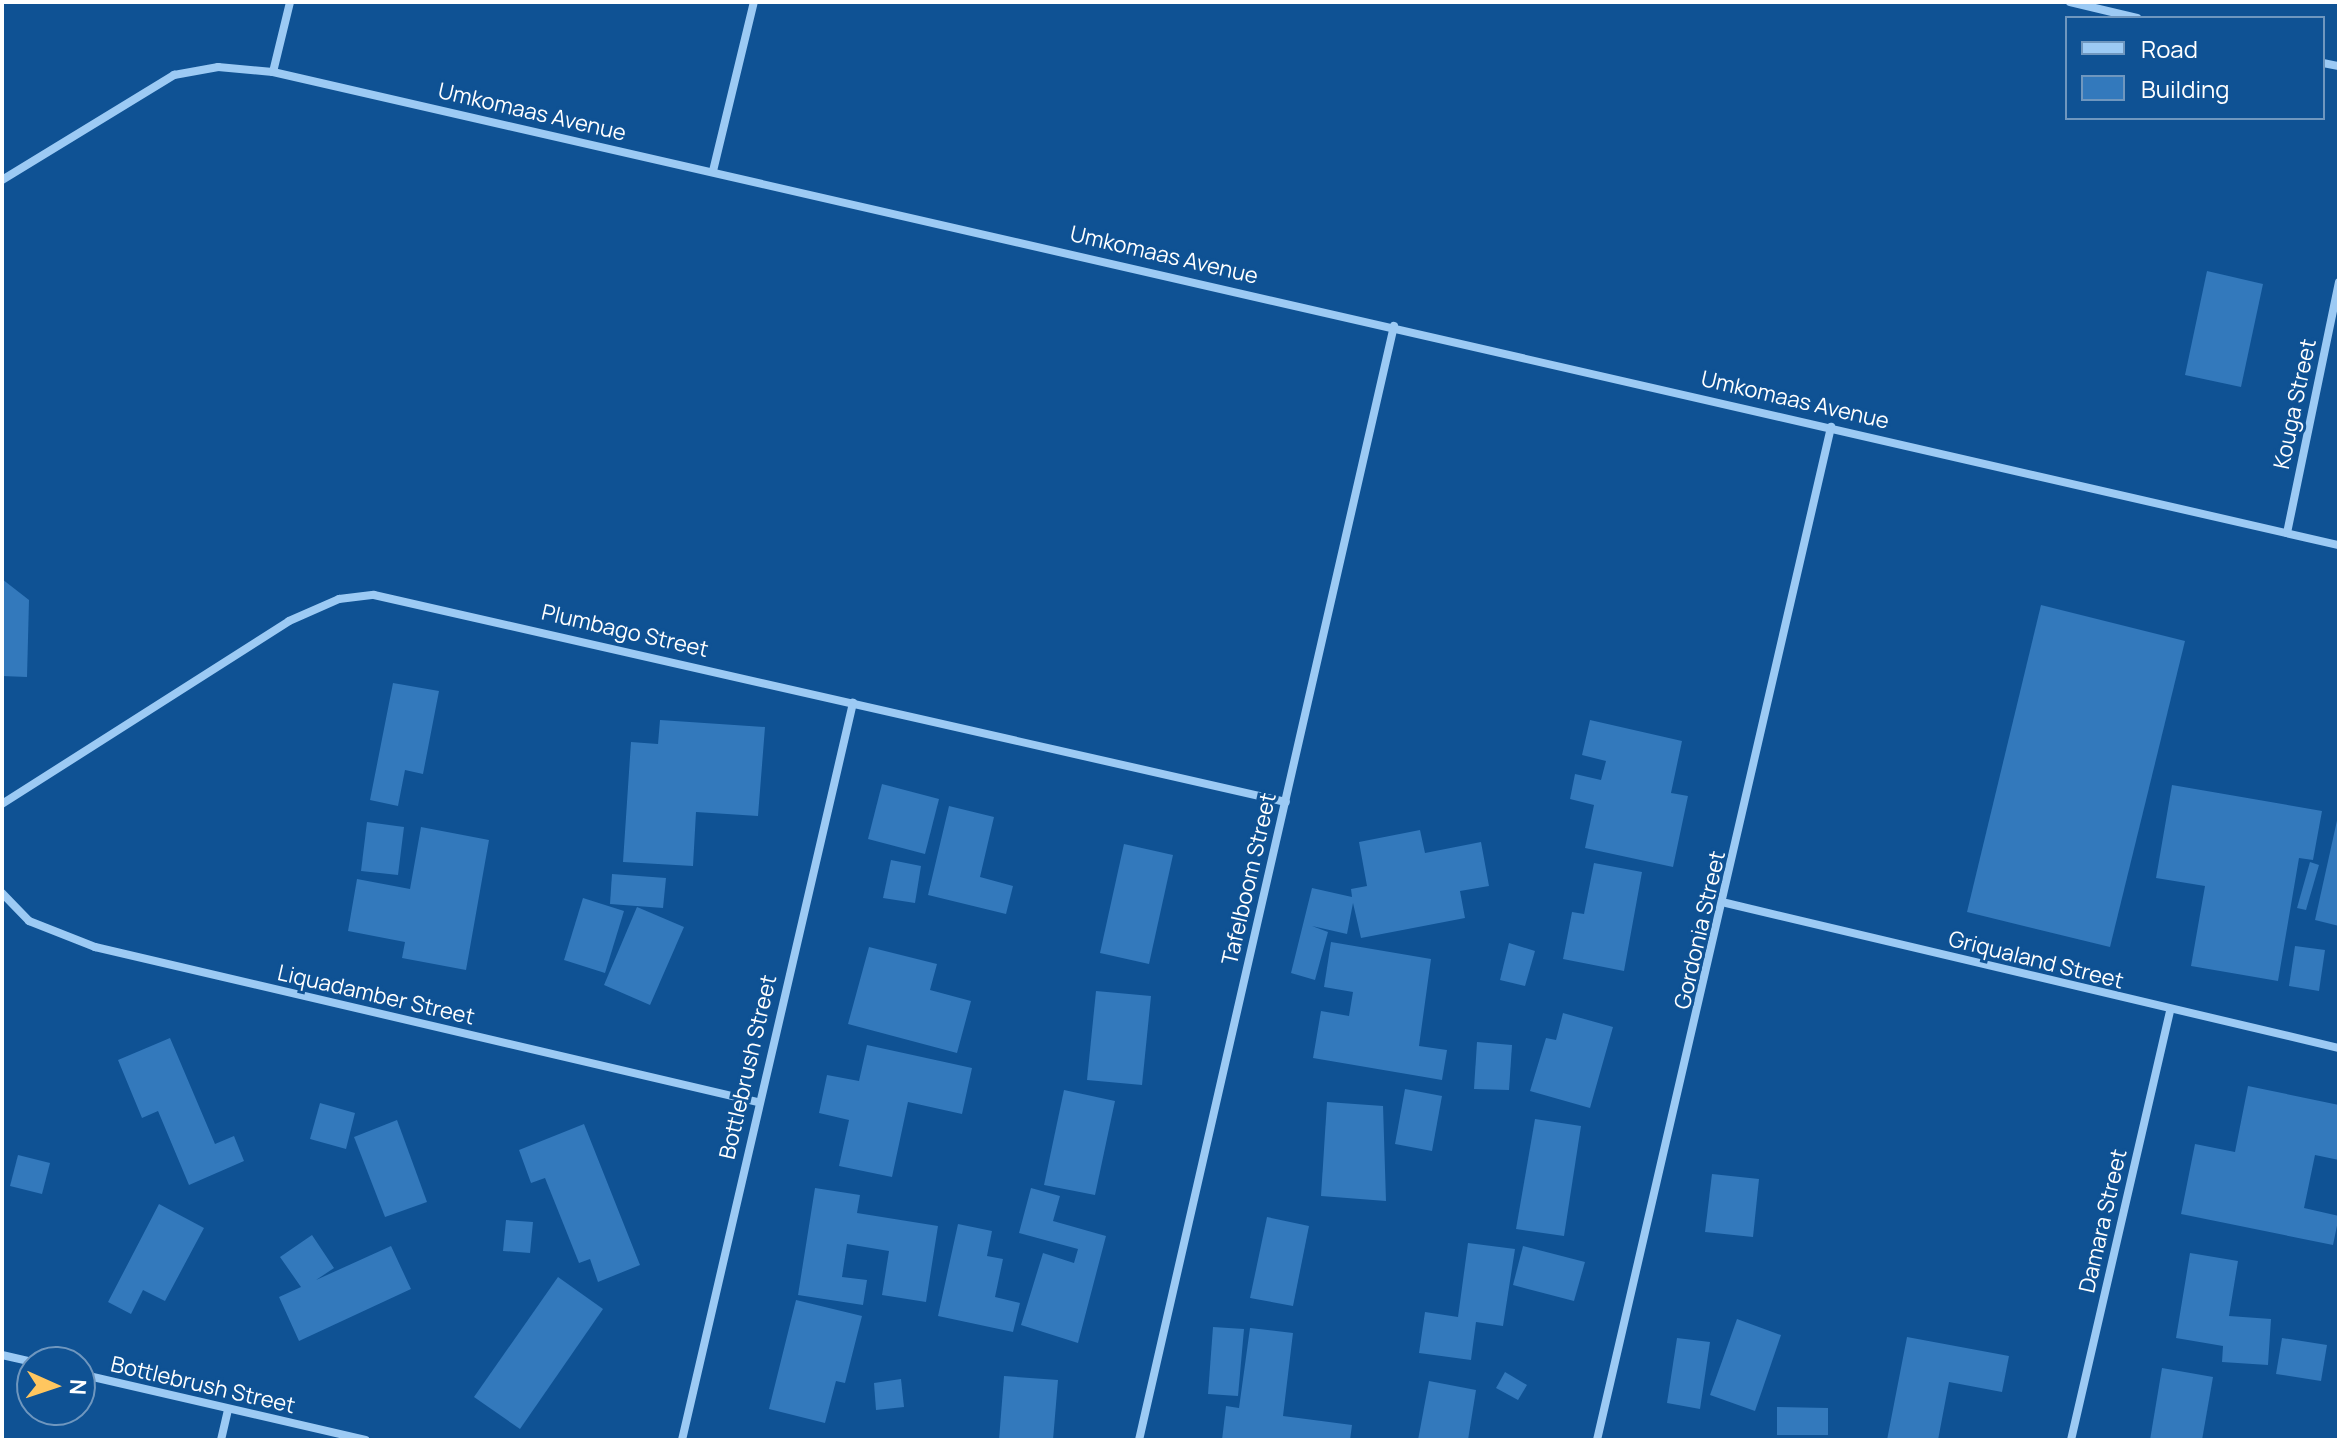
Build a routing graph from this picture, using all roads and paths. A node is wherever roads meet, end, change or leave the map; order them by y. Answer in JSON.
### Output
{"nodes":[{"id":1,"x":290,"y":2,"type":"edge"},
{"id":2,"x":754,"y":2,"type":"edge"},
{"id":3,"x":2070,"y":2,"type":"edge"},
{"id":4,"x":2129,"y":16,"type":"edge"},
{"id":5,"x":273,"y":72,"type":"junction"},
{"id":6,"x":713,"y":171,"type":"junction"},
{"id":7,"x":2,"y":180,"type":"edge"},
{"id":8,"x":2339,"y":282,"type":"edge"},
{"id":9,"x":1394,"y":326,"type":"junction"},
{"id":10,"x":1831,"y":427,"type":"junction"},
{"id":11,"x":2287,"y":533,"type":"junction"},
{"id":12,"x":2339,"y":545,"type":"edge"},
{"id":13,"x":853,"y":703,"type":"junction"},
{"id":14,"x":1286,"y":802,"type":"junction"},
{"id":15,"x":2,"y":804,"type":"edge"},
{"id":16,"x":2,"y":893,"type":"edge"},
{"id":17,"x":1726,"y":903,"type":"junction"},
{"id":18,"x":2170,"y":1011,"type":"junction"},
{"id":19,"x":2339,"y":1048,"type":"edge"},
{"id":20,"x":758,"y":1102,"type":"junction"},
{"id":21,"x":96,"y":1378,"type":"edge"},
{"id":22,"x":228,"y":1410,"type":"junction"},
{"id":23,"x":221,"y":1440,"type":"edge"},
{"id":24,"x":365,"y":1440,"type":"edge"},
{"id":25,"x":682,"y":1440,"type":"edge"},
{"id":26,"x":1139,"y":1440,"type":"edge"},
{"id":27,"x":1597,"y":1440,"type":"edge"},
{"id":28,"x":2071,"y":1440,"type":"edge"}],
"edges":[{"from":1,"to":5,"type":"street"},
{"from":2,"to":6,"type":"street"},
{"from":3,"to":4,"type":"street"},
{"from":5,"to":6,"type":"street","name":"Umkomaas Avenue"},
{"from":5,"to":7,"type":"street","name":"Umkomaas Avenue"},
{"from":6,"to":9,"type":"street","name":"Umkomaas Avenue"},
{"from":8,"to":11,"type":"street","name":"Kouga Street"},
{"from":9,"to":10,"type":"street","name":"Umkomaas Avenue"},
{"from":9,"to":14,"type":"street","name":"Tafelboom Street"},
{"from":10,"to":11,"type":"street","name":"Umkomaas Avenue"},
{"from":10,"to":17,"type":"street","name":"Gordonia Street"},
{"from":11,"to":12,"type":"street","name":"Umkomaas Avenue"},
{"from":13,"to":14,"type":"street","name":"Plumbago Street"},
{"from":13,"to":15,"type":"street","name":"Plumbago Street"},
{"from":13,"to":20,"type":"street","name":"Bottlebrush Street"},
{"from":14,"to":26,"type":"street","name":"Tafelboom Street"},
{"from":16,"to":20,"type":"street","name":"Liquadamber Street"},
{"from":17,"to":18,"type":"street","name":"Griqualand Street"},
{"from":17,"to":27,"type":"street","name":"Gordonia Street"},
{"from":18,"to":19,"type":"street","name":"Griqualand Street"},
{"from":18,"to":28,"type":"street","name":"Damara Street"},
{"from":20,"to":25,"type":"street","name":"Bottlebrush Street"},
{"from":21,"to":22,"type":"street","name":"Bottlebrush Street"},
{"from":22,"to":23,"type":"street"},
{"from":22,"to":24,"type":"street","name":"Bottlebrush Street"}]}
